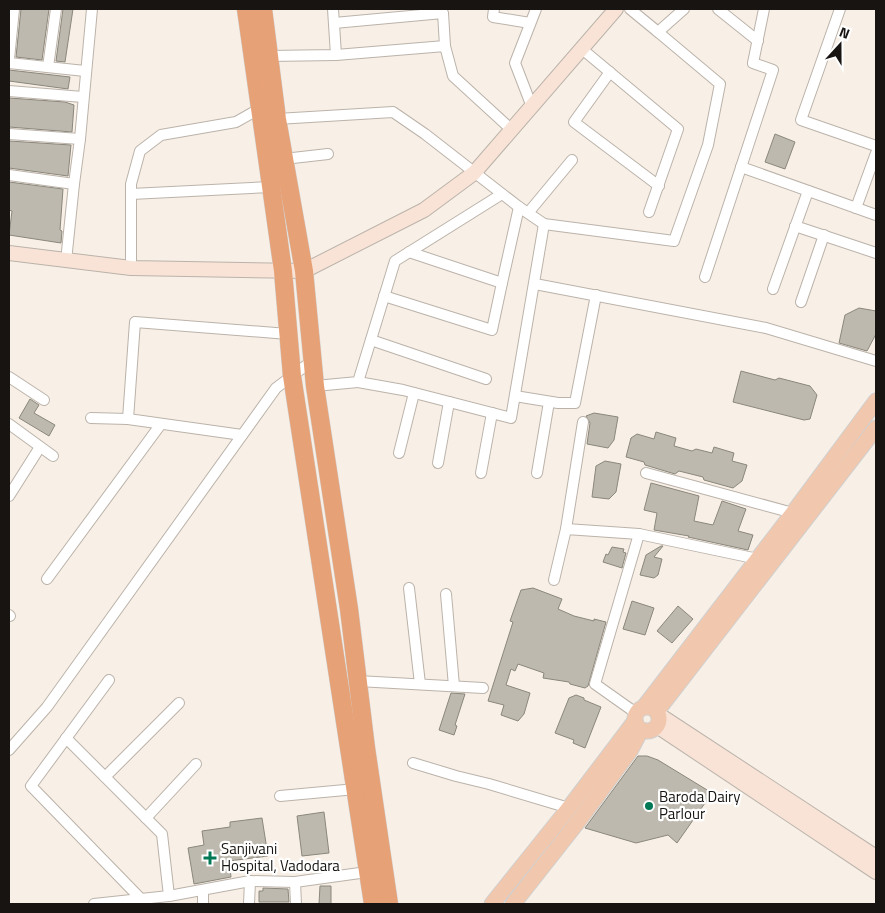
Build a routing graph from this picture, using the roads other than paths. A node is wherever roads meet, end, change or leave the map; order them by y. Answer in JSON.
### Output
{"nodes":[{"id":1,"x":14,"y":9,"type":"edge"},
{"id":2,"x":56,"y":9,"type":"edge"},
{"id":3,"x":92,"y":9,"type":"edge"},
{"id":4,"x":246,"y":9,"type":"edge"},
{"id":5,"x":263,"y":9,"type":"edge"},
{"id":6,"x":332,"y":9,"type":"edge"},
{"id":7,"x":494,"y":9,"type":"edge"},
{"id":8,"x":536,"y":9,"type":"edge"},
{"id":9,"x":616,"y":9,"type":"edge"},
{"id":10,"x":630,"y":9,"type":"edge"},
{"id":11,"x":684,"y":9,"type":"edge"},
{"id":12,"x":718,"y":9,"type":"edge"},
{"id":13,"x":764,"y":9,"type":"edge"},
{"id":14,"x":840,"y":9,"type":"edge"},
{"id":15,"x":334,"y":23,"type":"junction"},
{"id":16,"x":530,"y":23,"type":"junction"},
{"id":17,"x":658,"y":32,"type":"junction"},
{"id":18,"x":758,"y":41,"type":"junction"},
{"id":19,"x":445,"y":46,"type":"junction"},
{"id":20,"x":582,"y":49,"type":"junction"},
{"id":21,"x":268,"y":56,"type":"junction"},
{"id":22,"x":336,"y":56,"type":"junction"},
{"id":23,"x":9,"y":61,"type":"edge"},
{"id":24,"x":48,"y":67,"type":"junction"},
{"id":25,"x":86,"y":71,"type":"junction"},
{"id":26,"x":610,"y":72,"type":"junction"},
{"id":27,"x":9,"y":92,"type":"edge"},
{"id":28,"x":83,"y":98,"type":"junction"},
{"id":29,"x":532,"y":107,"type":"junction"},
{"id":30,"x":259,"y":109,"type":"junction"},
{"id":31,"x":277,"y":119,"type":"junction"},
{"id":32,"x":512,"y":130,"type":"junction"},
{"id":33,"x":9,"y":134,"type":"edge"},
{"id":34,"x":80,"y":139,"type":"junction"},
{"id":35,"x":876,"y":146,"type":"edge"},
{"id":36,"x":876,"y":153,"type":"edge"},
{"id":37,"x":328,"y":154,"type":"dead end"},
{"id":38,"x":284,"y":159,"type":"junction"},
{"id":39,"x":572,"y":160,"type":"dead end"},
{"id":40,"x":742,"y":167,"type":"junction"},
{"id":41,"x":474,"y":173,"type":"junction"},
{"id":42,"x":9,"y":175,"type":"edge"},
{"id":43,"x":74,"y":184,"type":"junction"},
{"id":44,"x":658,"y":186,"type":"junction"},
{"id":45,"x":272,"y":187,"type":"junction"},
{"id":46,"x":808,"y":191,"type":"junction"},
{"id":47,"x":131,"y":194,"type":"junction"},
{"id":48,"x":502,"y":194,"type":"junction"},
{"id":49,"x":856,"y":208,"type":"junction"},
{"id":50,"x":523,"y":210,"type":"junction"},
{"id":51,"x":649,"y":212,"type":"dead end"},
{"id":52,"x":876,"y":215,"type":"edge"},
{"id":53,"x":544,"y":224,"type":"junction"},
{"id":54,"x":795,"y":226,"type":"junction"},
{"id":55,"x":824,"y":235,"type":"junction"},
{"id":56,"x":409,"y":252,"type":"junction"},
{"id":57,"x":9,"y":253,"type":"edge"},
{"id":58,"x":876,"y":253,"type":"edge"},
{"id":59,"x":66,"y":261,"type":"junction"},
{"id":60,"x":131,"y":268,"type":"junction"},
{"id":61,"x":283,"y":271,"type":"junction"},
{"id":62,"x":304,"y":271,"type":"junction"},
{"id":63,"x":705,"y":277,"type":"dead end"},
{"id":64,"x":502,"y":283,"type":"junction"},
{"id":65,"x":535,"y":284,"type":"junction"},
{"id":66,"x":773,"y":289,"type":"dead end"},
{"id":67,"x":596,"y":295,"type":"junction"},
{"id":68,"x":384,"y":296,"type":"junction"},
{"id":69,"x":801,"y":302,"type":"dead end"},
{"id":70,"x":288,"y":334,"type":"junction"},
{"id":71,"x":371,"y":340,"type":"junction"},
{"id":72,"x":312,"y":361,"type":"junction"},
{"id":73,"x":876,"y":361,"type":"edge"},
{"id":74,"x":292,"y":376,"type":"junction"},
{"id":75,"x":9,"y":377,"type":"edge"},
{"id":76,"x":486,"y":379,"type":"dead end"},
{"id":77,"x":358,"y":382,"type":"junction"},
{"id":78,"x":316,"y":386,"type":"junction"},
{"id":79,"x":414,"y":393,"type":"junction"},
{"id":80,"x":515,"y":396,"type":"junction"},
{"id":81,"x":44,"y":400,"type":"dead end"},
{"id":82,"x":876,"y":401,"type":"edge"},
{"id":83,"x":449,"y":402,"type":"junction"},
{"id":84,"x":549,"y":402,"type":"junction"},
{"id":85,"x":492,"y":413,"type":"junction"},
{"id":86,"x":90,"y":418,"type":"dead end"},
{"id":87,"x":128,"y":419,"type":"junction"},
{"id":88,"x":582,"y":422,"type":"dead end"},
{"id":89,"x":161,"y":424,"type":"junction"},
{"id":90,"x":9,"y":425,"type":"edge"},
{"id":91,"x":876,"y":428,"type":"edge"},
{"id":92,"x":242,"y":435,"type":"junction"},
{"id":93,"x":40,"y":447,"type":"junction"},
{"id":94,"x":399,"y":453,"type":"dead end"},
{"id":95,"x":53,"y":456,"type":"dead end"},
{"id":96,"x":438,"y":463,"type":"dead end"},
{"id":97,"x":481,"y":473,"type":"dead end"},
{"id":98,"x":537,"y":473,"type":"dead end"},
{"id":99,"x":646,"y":473,"type":"dead end"},
{"id":100,"x":9,"y":496,"type":"edge"},
{"id":101,"x":793,"y":513,"type":"junction"},
{"id":102,"x":566,"y":530,"type":"junction"},
{"id":103,"x":639,"y":534,"type":"junction"},
{"id":104,"x":758,"y":559,"type":"junction"},
{"id":105,"x":47,"y":579,"type":"dead end"},
{"id":106,"x":554,"y":580,"type":"dead end"},
{"id":107,"x":409,"y":588,"type":"dead end"},
{"id":108,"x":446,"y":594,"type":"dead end"},
{"id":109,"x":109,"y":680,"type":"dead end"},
{"id":110,"x":358,"y":681,"type":"junction"},
{"id":111,"x":420,"y":684,"type":"junction"},
{"id":112,"x":454,"y":686,"type":"junction"},
{"id":113,"x":483,"y":688,"type":"dead end"},
{"id":114,"x":179,"y":703,"type":"dead end"},
{"id":115,"x":647,"y":717,"type":"junction"},
{"id":116,"x":66,"y":738,"type":"junction"},
{"id":117,"x":9,"y":750,"type":"edge"},
{"id":118,"x":413,"y":763,"type":"dead end"},
{"id":119,"x":196,"y":764,"type":"dead end"},
{"id":120,"x":104,"y":777,"type":"junction"},
{"id":121,"x":356,"y":789,"type":"junction"},
{"id":122,"x":280,"y":796,"type":"dead end"},
{"id":123,"x":569,"y":808,"type":"junction"},
{"id":124,"x":146,"y":818,"type":"junction"},
{"id":125,"x":876,"y":856,"type":"edge"},
{"id":126,"x":367,"y":872,"type":"junction"},
{"id":127,"x":876,"y":872,"type":"edge"},
{"id":128,"x":250,"y":881,"type":"junction"},
{"id":129,"x":295,"y":882,"type":"junction"},
{"id":130,"x":203,"y":890,"type":"junction"},
{"id":131,"x":169,"y":896,"type":"junction"},
{"id":132,"x":141,"y":899,"type":"junction"},
{"id":133,"x":121,"y":903,"type":"edge"},
{"id":134,"x":94,"y":904,"type":"edge"},
{"id":135,"x":203,"y":904,"type":"edge"},
{"id":136,"x":250,"y":904,"type":"edge"},
{"id":137,"x":296,"y":904,"type":"edge"},
{"id":138,"x":373,"y":904,"type":"edge"},
{"id":139,"x":389,"y":904,"type":"edge"},
{"id":140,"x":492,"y":904,"type":"edge"},
{"id":141,"x":512,"y":904,"type":"edge"}],
"edges":[{"from":1,"to":23,"type":"street"},
{"from":2,"to":24,"type":"street"},
{"from":3,"to":25,"type":"street"},
{"from":4,"to":30,"type":"highway"},
{"from":5,"to":21,"type":"highway"},
{"from":6,"to":15,"type":"street"},
{"from":7,"to":16,"type":"street"},
{"from":8,"to":16,"type":"street"},
{"from":9,"to":20,"type":"street"},
{"from":10,"to":17,"type":"street"},
{"from":11,"to":17,"type":"street"},
{"from":12,"to":18,"type":"street"},
{"from":13,"to":18,"type":"street"},
{"from":14,"to":35,"type":"street"},
{"from":15,"to":19,"type":"street"},
{"from":15,"to":22,"type":"street"},
{"from":16,"to":29,"type":"street"},
{"from":17,"to":53,"type":"street"},
{"from":18,"to":40,"type":"street"},
{"from":19,"to":22,"type":"street"},
{"from":19,"to":32,"type":"street"},
{"from":20,"to":26,"type":"street"},
{"from":20,"to":29,"type":"street"},
{"from":21,"to":22,"type":"street"},
{"from":21,"to":31,"type":"highway"},
{"from":23,"to":24,"type":"street"},
{"from":24,"to":25,"type":"street"},
{"from":25,"to":28,"type":"street"},
{"from":26,"to":44,"type":"street"},
{"from":26,"to":44,"type":"street"},
{"from":27,"to":28,"type":"street"},
{"from":28,"to":34,"type":"street"},
{"from":29,"to":32,"type":"street"},
{"from":30,"to":45,"type":"highway"},
{"from":30,"to":47,"type":"street"},
{"from":31,"to":38,"type":"highway"},
{"from":31,"to":41,"type":"street"},
{"from":32,"to":41,"type":"street"},
{"from":33,"to":34,"type":"street"},
{"from":34,"to":43,"type":"street"},
{"from":36,"to":49,"type":"street"},
{"from":37,"to":38,"type":"street"},
{"from":38,"to":62,"type":"highway"},
{"from":39,"to":50,"type":"street"},
{"from":40,"to":46,"type":"street"},
{"from":40,"to":63,"type":"street"},
{"from":41,"to":48,"type":"street"},
{"from":41,"to":62,"type":"street"},
{"from":42,"to":43,"type":"street"},
{"from":43,"to":59,"type":"street"},
{"from":44,"to":51,"type":"street"},
{"from":45,"to":47,"type":"street"},
{"from":45,"to":61,"type":"highway"},
{"from":46,"to":49,"type":"street"},
{"from":46,"to":54,"type":"street"},
{"from":47,"to":60,"type":"street"},
{"from":48,"to":50,"type":"street"},
{"from":48,"to":56,"type":"street"},
{"from":49,"to":52,"type":"street"},
{"from":50,"to":53,"type":"street"},
{"from":50,"to":64,"type":"street"},
{"from":53,"to":65,"type":"street"},
{"from":54,"to":55,"type":"street"},
{"from":54,"to":66,"type":"street"},
{"from":55,"to":58,"type":"street"},
{"from":55,"to":69,"type":"street"},
{"from":56,"to":64,"type":"street"},
{"from":56,"to":68,"type":"street"},
{"from":57,"to":59,"type":"street"},
{"from":59,"to":60,"type":"street"},
{"from":60,"to":61,"type":"street"},
{"from":61,"to":62,"type":"street"},
{"from":61,"to":70,"type":"highway"},
{"from":62,"to":72,"type":"highway"},
{"from":64,"to":68,"type":"street"},
{"from":65,"to":67,"type":"street"},
{"from":65,"to":80,"type":"street"},
{"from":67,"to":73,"type":"street"},
{"from":67,"to":84,"type":"street"},
{"from":68,"to":71,"type":"street"},
{"from":70,"to":74,"type":"highway"},
{"from":70,"to":87,"type":"street"},
{"from":71,"to":76,"type":"street"},
{"from":71,"to":77,"type":"street"},
{"from":72,"to":74,"type":"street"},
{"from":72,"to":78,"type":"highway"},
{"from":74,"to":92,"type":"street"},
{"from":74,"to":121,"type":"highway"},
{"from":75,"to":81,"type":"street"},
{"from":77,"to":78,"type":"street"},
{"from":77,"to":79,"type":"street"},
{"from":78,"to":110,"type":"highway"},
{"from":79,"to":83,"type":"street"},
{"from":79,"to":94,"type":"street"},
{"from":80,"to":84,"type":"street"},
{"from":80,"to":85,"type":"street"},
{"from":82,"to":101,"type":"main road"},
{"from":83,"to":85,"type":"street"},
{"from":83,"to":96,"type":"street"},
{"from":84,"to":98,"type":"street"},
{"from":85,"to":97,"type":"street"},
{"from":86,"to":87,"type":"street"},
{"from":87,"to":89,"type":"street"},
{"from":88,"to":102,"type":"street"},
{"from":89,"to":92,"type":"street"},
{"from":89,"to":105,"type":"street"},
{"from":90,"to":93,"type":"street"},
{"from":91,"to":115,"type":"main road"},
{"from":92,"to":117,"type":"street"},
{"from":93,"to":95,"type":"street"},
{"from":93,"to":100,"type":"street"},
{"from":99,"to":101,"type":"street"},
{"from":101,"to":104,"type":"main road"},
{"from":102,"to":103,"type":"street"},
{"from":102,"to":106,"type":"street"},
{"from":103,"to":104,"type":"street"},
{"from":103,"to":115,"type":"street"},
{"from":104,"to":115,"type":"main road"},
{"from":107,"to":111,"type":"street"},
{"from":108,"to":112,"type":"street"},
{"from":109,"to":116,"type":"street"},
{"from":110,"to":111,"type":"street"},
{"from":110,"to":139,"type":"highway"},
{"from":111,"to":112,"type":"street"},
{"from":112,"to":113,"type":"street"},
{"from":114,"to":120,"type":"street"},
{"from":115,"to":123,"type":"main road"},
{"from":115,"to":125,"type":"street"},
{"from":115,"to":127,"type":"street"},
{"from":115,"to":141,"type":"main road"},
{"from":116,"to":120,"type":"street"},
{"from":116,"to":132,"type":"street"},
{"from":118,"to":123,"type":"street"},
{"from":119,"to":124,"type":"street"},
{"from":120,"to":124,"type":"street"},
{"from":121,"to":122,"type":"street"},
{"from":121,"to":126,"type":"highway"},
{"from":123,"to":140,"type":"main road"},
{"from":124,"to":131,"type":"street"},
{"from":126,"to":129,"type":"street"},
{"from":126,"to":138,"type":"highway"},
{"from":128,"to":129,"type":"street"},
{"from":128,"to":130,"type":"street"},
{"from":128,"to":136,"type":"street"},
{"from":129,"to":137,"type":"street"},
{"from":130,"to":131,"type":"street"},
{"from":130,"to":135,"type":"street"},
{"from":131,"to":132,"type":"street"},
{"from":132,"to":133,"type":"street"},
{"from":133,"to":134,"type":"street"}]}
